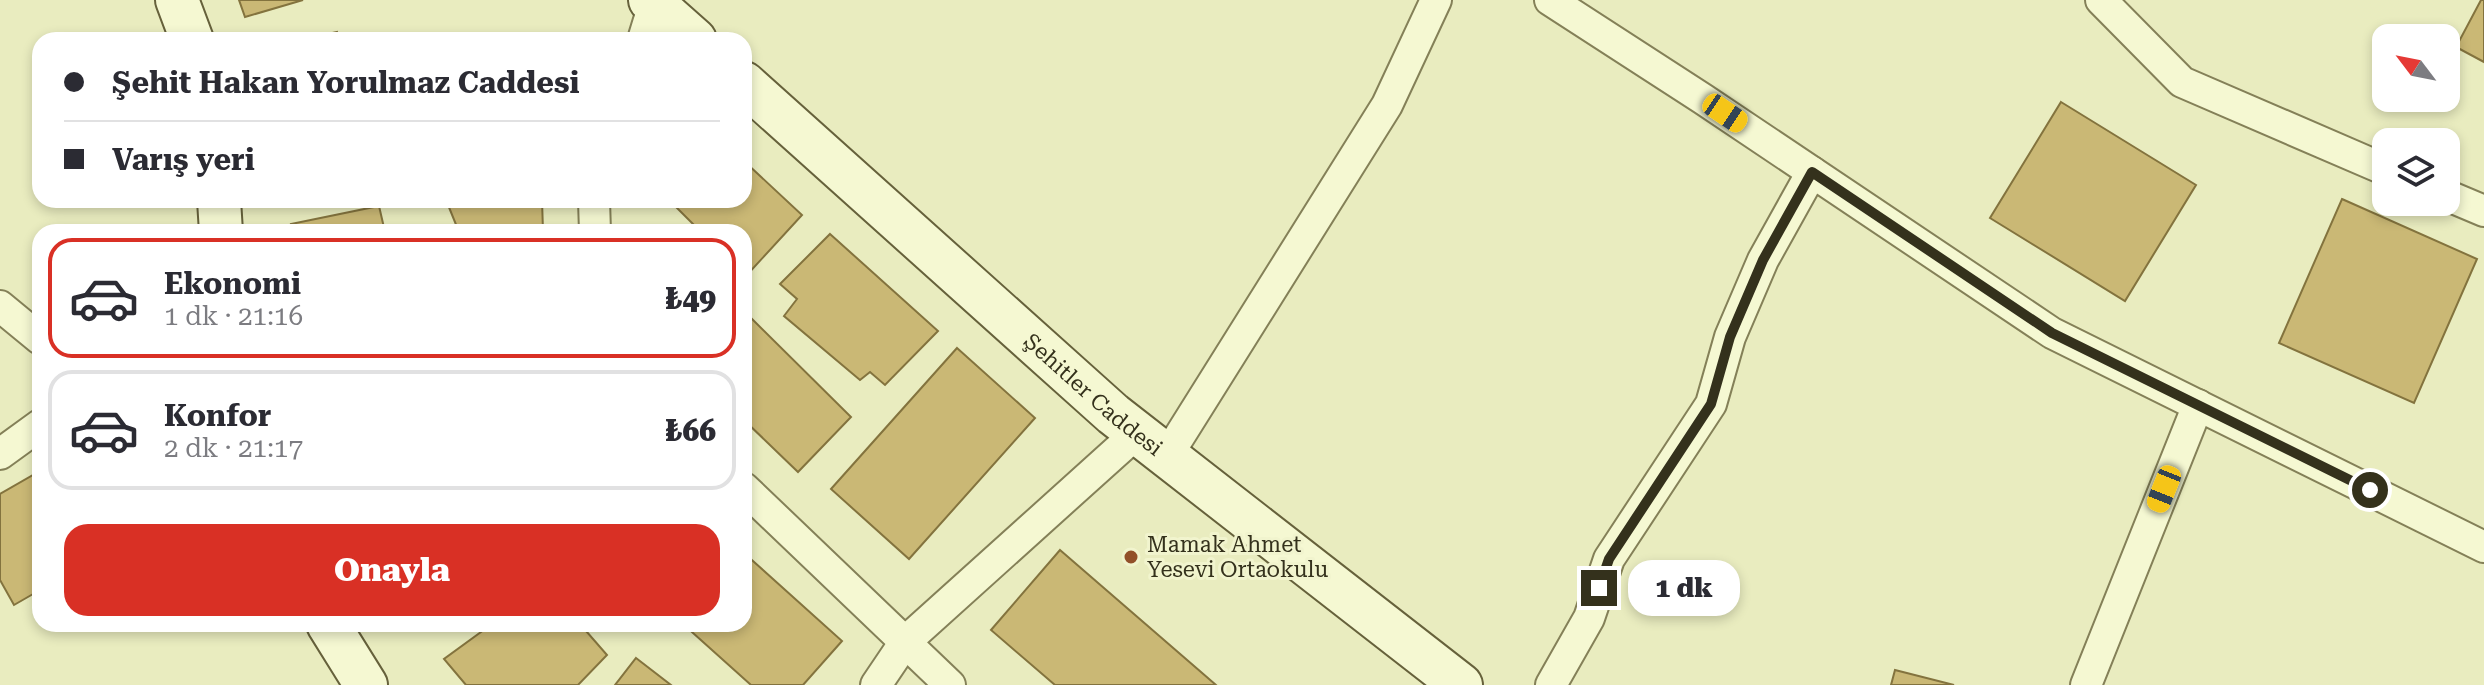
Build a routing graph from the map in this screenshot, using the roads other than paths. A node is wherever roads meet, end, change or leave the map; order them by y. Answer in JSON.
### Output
{"nodes":[{"id":1,"x":177,"y":0,"type":"edge"},
{"id":2,"x":1436,"y":0,"type":"edge"},
{"id":3,"x":1550,"y":0,"type":"edge"},
{"id":4,"x":2101,"y":0,"type":"edge"},
{"id":5,"x":649,"y":15,"type":"edge"},
{"id":6,"x":189,"y":32,"type":"edge"},
{"id":7,"x":680,"y":32,"type":"edge"},
{"id":8,"x":752,"y":90,"type":"edge"},
{"id":9,"x":2372,"y":164,"type":"edge"},
{"id":10,"x":1812,"y":172,"type":"junction"},
{"id":11,"x":2460,"y":201,"type":"edge"},
{"id":12,"x":2484,"y":211,"type":"edge"},
{"id":13,"x":0,"y":306,"type":"edge"},
{"id":14,"x":32,"y":332,"type":"edge"},
{"id":15,"x":2198,"y":405,"type":"junction"},
{"id":16,"x":32,"y":431,"type":"edge"},
{"id":17,"x":1152,"y":444,"type":"junction"},
{"id":18,"x":0,"y":454,"type":"edge"},
{"id":19,"x":752,"y":496,"type":"edge"},
{"id":20,"x":2484,"y":547,"type":"edge"},
{"id":21,"x":333,"y":632,"type":"edge"},
{"id":22,"x":905,"y":642,"type":"junction"},
{"id":23,"x":366,"y":685,"type":"edge"},
{"id":24,"x":876,"y":685,"type":"edge"},
{"id":25,"x":950,"y":685,"type":"edge"},
{"id":26,"x":1461,"y":685,"type":"edge"},
{"id":27,"x":1551,"y":685,"type":"edge"},
{"id":28,"x":2086,"y":685,"type":"edge"}],
"edges":[{"from":1,"to":6,"type":"street"},
{"from":2,"to":17,"type":"street"},
{"from":3,"to":10,"type":"street"},
{"from":4,"to":9,"type":"street"},
{"from":5,"to":7,"type":"street"},
{"from":8,"to":17,"type":"street","name":"Şehitler Caddesi"},
{"from":10,"to":15,"type":"street"},
{"from":10,"to":27,"type":"street"},
{"from":11,"to":12,"type":"street"},
{"from":13,"to":14,"type":"street"},
{"from":15,"to":20,"type":"street"},
{"from":15,"to":28,"type":"street"},
{"from":16,"to":18,"type":"street"},
{"from":17,"to":22,"type":"street"},
{"from":17,"to":26,"type":"street","name":"Şehitler Caddesi"},
{"from":19,"to":22,"type":"street"},
{"from":21,"to":23,"type":"street"},
{"from":22,"to":24,"type":"street"},
{"from":22,"to":25,"type":"street"}]}
